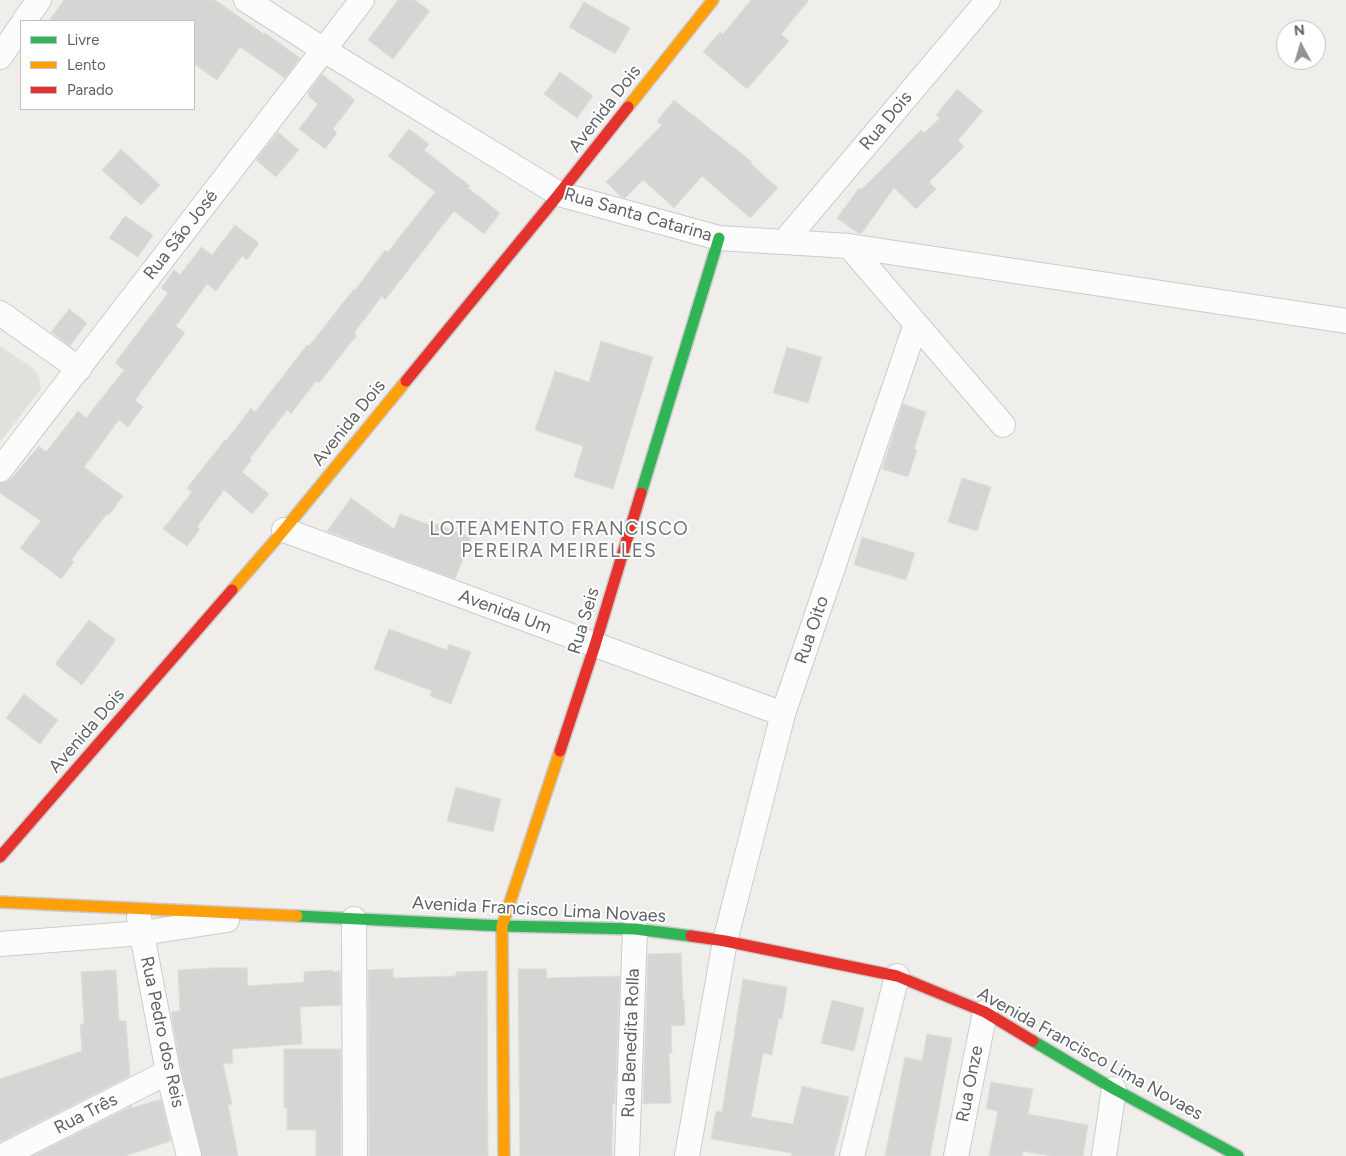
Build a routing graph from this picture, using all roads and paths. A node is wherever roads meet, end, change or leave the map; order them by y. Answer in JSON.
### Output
{"nodes":[{"id":1,"x":38,"y":0,"type":"edge"},
{"id":2,"x":246,"y":0,"type":"edge"},
{"id":3,"x":362,"y":0,"type":"edge"},
{"id":4,"x":713,"y":0,"type":"edge"},
{"id":5,"x":988,"y":0,"type":"edge"},
{"id":6,"x":25,"y":20,"type":"edge"},
{"id":7,"x":20,"y":27,"type":"edge"},
{"id":8,"x":324,"y":50,"type":"junction"},
{"id":9,"x":0,"y":57,"type":"edge"},
{"id":10,"x":559,"y":194,"type":"junction"},
{"id":11,"x":719,"y":238,"type":"junction"},
{"id":12,"x":784,"y":242,"type":"junction"},
{"id":13,"x":849,"y":246,"type":"junction"},
{"id":14,"x":0,"y":313,"type":"edge"},
{"id":15,"x":1346,"y":321,"type":"edge"},
{"id":16,"x":916,"y":324,"type":"junction"},
{"id":17,"x":79,"y":369,"type":"junction"},
{"id":18,"x":1003,"y":425,"type":"dead end"},
{"id":19,"x":0,"y":470,"type":"edge"},
{"id":20,"x":284,"y":530,"type":"junction"},
{"id":21,"x":595,"y":645,"type":"junction"},
{"id":22,"x":783,"y":714,"type":"junction"},
{"id":23,"x":0,"y":857,"type":"edge"},
{"id":24,"x":0,"y":902,"type":"edge"},
{"id":25,"x":137,"y":908,"type":"junction"},
{"id":26,"x":266,"y":914,"type":"junction"},
{"id":27,"x":354,"y":919,"type":"junction"},
{"id":28,"x":502,"y":926,"type":"junction"},
{"id":29,"x":634,"y":929,"type":"junction"},
{"id":30,"x":142,"y":933,"type":"junction"},
{"id":31,"x":725,"y":941,"type":"junction"},
{"id":32,"x":0,"y":944,"type":"edge"},
{"id":33,"x":897,"y":976,"type":"junction"},
{"id":34,"x":984,"y":1012,"type":"junction"},
{"id":35,"x":168,"y":1072,"type":"junction"},
{"id":36,"x":1114,"y":1089,"type":"junction"},
{"id":37,"x":3,"y":1156,"type":"edge"},
{"id":38,"x":190,"y":1156,"type":"edge"},
{"id":39,"x":355,"y":1156,"type":"edge"},
{"id":40,"x":504,"y":1156,"type":"edge"},
{"id":41,"x":627,"y":1156,"type":"edge"},
{"id":42,"x":687,"y":1156,"type":"edge"},
{"id":43,"x":852,"y":1156,"type":"edge"},
{"id":44,"x":956,"y":1156,"type":"edge"},
{"id":45,"x":1104,"y":1156,"type":"edge"},
{"id":46,"x":1238,"y":1156,"type":"edge"}],
"edges":[{"from":1,"to":6,"type":"street"},
{"from":2,"to":8,"type":"street","name":"Rua Santa Catarina"},
{"from":3,"to":8,"type":"street","name":"Rua São José"},
{"from":4,"to":10,"type":"street","name":"Avenida Dois"},
{"from":5,"to":12,"type":"street","name":"Rua Dois"},
{"from":7,"to":9,"type":"street"},
{"from":8,"to":10,"type":"street","name":"Rua Santa Catarina"},
{"from":8,"to":17,"type":"street","name":"Rua São José"},
{"from":10,"to":11,"type":"street","name":"Rua Santa Catarina"},
{"from":10,"to":20,"type":"street","name":"Avenida Dois"},
{"from":11,"to":12,"type":"street","name":"Rua Santa Catarina"},
{"from":11,"to":21,"type":"street","name":"Rua Seis"},
{"from":12,"to":13,"type":"street","name":"Rua Santa Catarina"},
{"from":13,"to":15,"type":"street","name":"Rua Santa Catarina"},
{"from":13,"to":16,"type":"street"},
{"from":14,"to":17,"type":"street"},
{"from":16,"to":18,"type":"street"},
{"from":16,"to":22,"type":"street","name":"Rua Oito"},
{"from":17,"to":19,"type":"street","name":"Rua São José"},
{"from":20,"to":21,"type":"street","name":"Avenida Um"},
{"from":20,"to":23,"type":"street","name":"Avenida Dois"},
{"from":21,"to":22,"type":"street","name":"Avenida Um"},
{"from":21,"to":28,"type":"street","name":"Rua Seis"},
{"from":22,"to":31,"type":"street","name":"Rua Oito"},
{"from":24,"to":25,"type":"street","name":"Avenida Francisco Lima Novaes"},
{"from":25,"to":26,"type":"street","name":"Avenida Francisco Lima Novaes"},
{"from":25,"to":30,"type":"street","name":"Rua Pedro dos Reis"},
{"from":26,"to":27,"type":"street","name":"Avenida Francisco Lima Novaes"},
{"from":26,"to":30,"type":"street"},
{"from":27,"to":28,"type":"street","name":"Avenida Francisco Lima Novaes"},
{"from":27,"to":39,"type":"street"},
{"from":28,"to":29,"type":"street","name":"Avenida Francisco Lima Novaes"},
{"from":28,"to":40,"type":"street","name":"Rua Seis"},
{"from":29,"to":31,"type":"street","name":"Avenida Francisco Lima Novaes"},
{"from":29,"to":41,"type":"street","name":"Rua Benedita Rolla"},
{"from":30,"to":32,"type":"street"},
{"from":30,"to":35,"type":"street","name":"Rua Pedro dos Reis"},
{"from":31,"to":33,"type":"street","name":"Avenida Francisco Lima Novaes"},
{"from":31,"to":42,"type":"street","name":"Rua Oito"},
{"from":33,"to":34,"type":"street","name":"Avenida Francisco Lima Novaes"},
{"from":33,"to":43,"type":"street"},
{"from":34,"to":36,"type":"street","name":"Avenida Francisco Lima Novaes"},
{"from":34,"to":44,"type":"street","name":"Rua Onze"},
{"from":35,"to":37,"type":"street","name":"Rua Três"},
{"from":35,"to":38,"type":"street","name":"Rua Pedro dos Reis"},
{"from":36,"to":45,"type":"street"},
{"from":36,"to":46,"type":"street","name":"Avenida Francisco Lima Novaes"}]}
